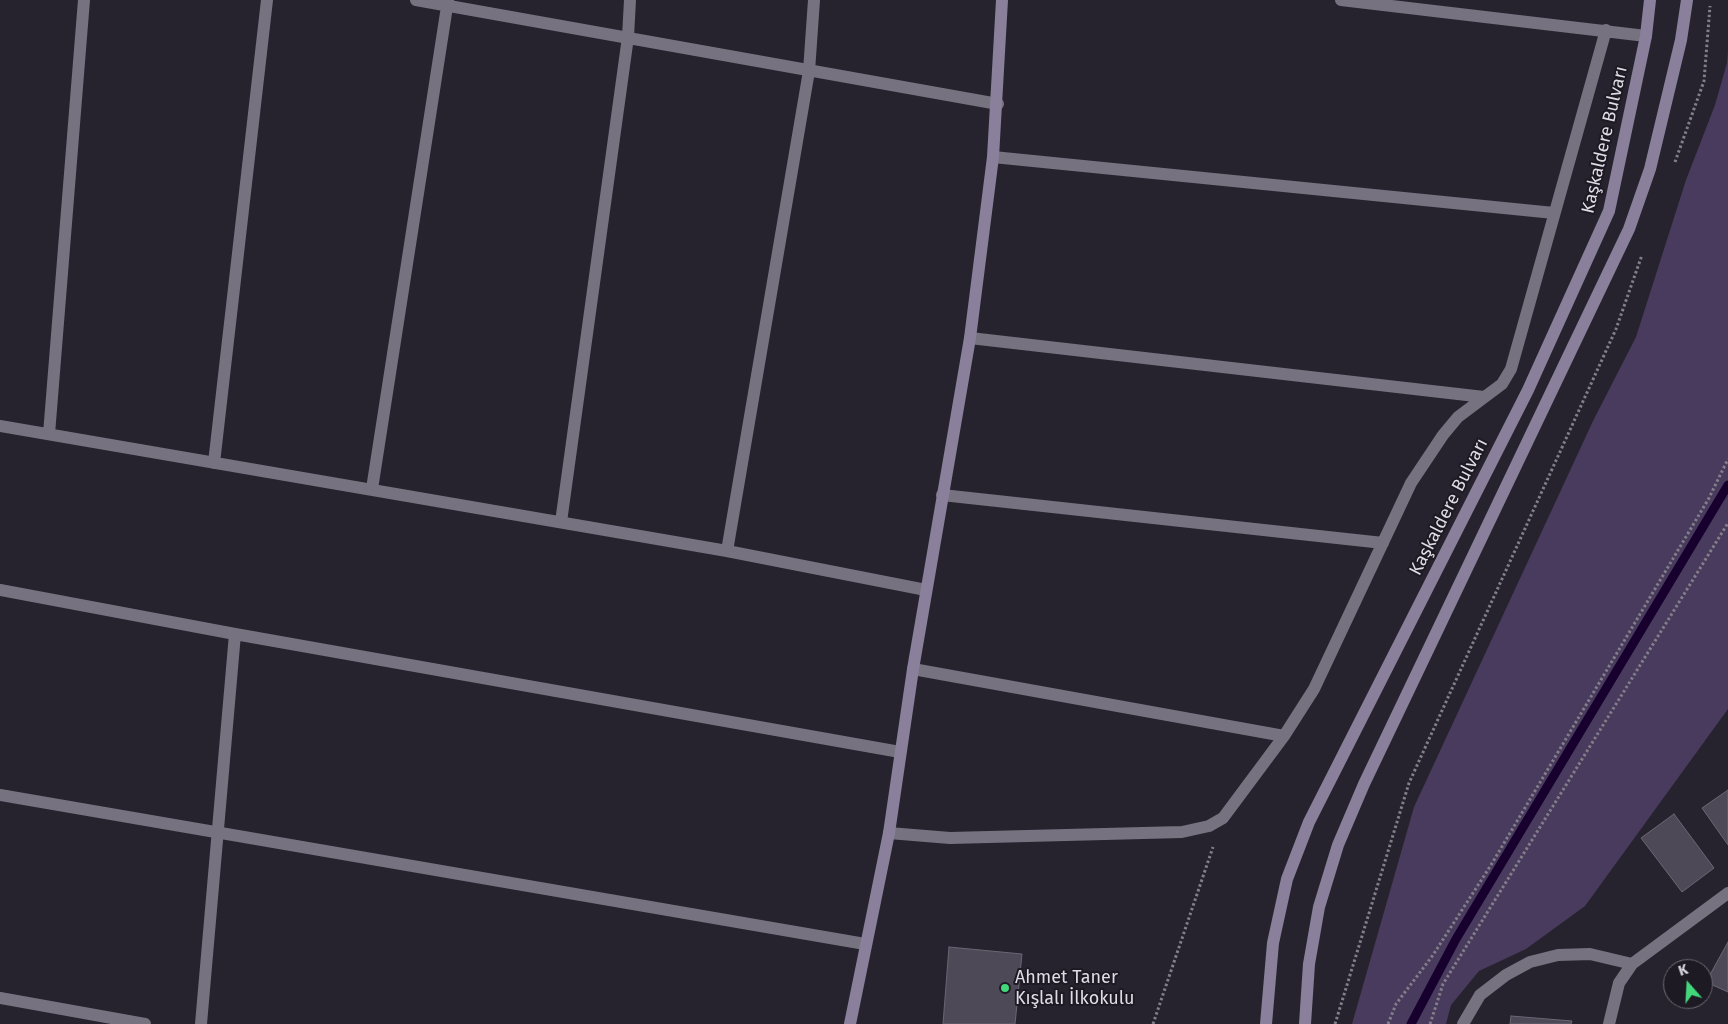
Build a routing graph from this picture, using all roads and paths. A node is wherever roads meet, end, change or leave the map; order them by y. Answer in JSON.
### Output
{"nodes":[{"id":1,"x":84,"y":0,"type":"edge"},
{"id":2,"x":267,"y":0,"type":"edge"},
{"id":3,"x":416,"y":0,"type":"edge"},
{"id":4,"x":630,"y":0,"type":"edge"},
{"id":5,"x":814,"y":0,"type":"edge"},
{"id":6,"x":1002,"y":0,"type":"edge"},
{"id":7,"x":1341,"y":0,"type":"edge"},
{"id":8,"x":1650,"y":0,"type":"edge"},
{"id":9,"x":1687,"y":0,"type":"edge"},
{"id":10,"x":1710,"y":0,"type":"edge"},
{"id":11,"x":448,"y":4,"type":"edge"},
{"id":12,"x":1606,"y":30,"type":"junction"},
{"id":13,"x":1646,"y":36,"type":"junction"},
{"id":14,"x":628,"y":37,"type":"junction"},
{"id":15,"x":809,"y":71,"type":"junction"},
{"id":16,"x":998,"y":104,"type":"junction"},
{"id":17,"x":993,"y":157,"type":"junction"},
{"id":18,"x":1675,"y":164,"type":"dead end"},
{"id":19,"x":1554,"y":213,"type":"junction"},
{"id":20,"x":1645,"y":246,"type":"dead end"},
{"id":21,"x":970,"y":338,"type":"junction"},
{"id":22,"x":1484,"y":396,"type":"junction"},
{"id":23,"x":0,"y":426,"type":"edge"},
{"id":24,"x":49,"y":434,"type":"junction"},
{"id":25,"x":1728,"y":459,"type":"edge"},
{"id":26,"x":214,"y":463,"type":"junction"},
{"id":27,"x":372,"y":489,"type":"junction"},
{"id":28,"x":942,"y":495,"type":"junction"},
{"id":29,"x":561,"y":522,"type":"junction"},
{"id":30,"x":1728,"y":524,"type":"edge"},
{"id":31,"x":1383,"y":543,"type":"junction"},
{"id":32,"x":727,"y":551,"type":"junction"},
{"id":33,"x":0,"y":590,"type":"edge"},
{"id":34,"x":926,"y":590,"type":"junction"},
{"id":35,"x":235,"y":634,"type":"junction"},
{"id":36,"x":913,"y":669,"type":"junction"},
{"id":37,"x":1284,"y":736,"type":"junction"},
{"id":38,"x":900,"y":752,"type":"junction"},
{"id":39,"x":0,"y":795,"type":"edge"},
{"id":40,"x":1223,"y":818,"type":"junction"},
{"id":41,"x":218,"y":833,"type":"junction"},
{"id":42,"x":889,"y":833,"type":"junction"},
{"id":43,"x":1728,"y":893,"type":"edge"},
{"id":44,"x":865,"y":944,"type":"junction"},
{"id":45,"x":1632,"y":964,"type":"junction"},
{"id":46,"x":0,"y":998,"type":"edge"},
{"id":47,"x":145,"y":1024,"type":"edge"},
{"id":48,"x":201,"y":1024,"type":"edge"},
{"id":49,"x":850,"y":1024,"type":"edge"},
{"id":50,"x":1153,"y":1024,"type":"edge"},
{"id":51,"x":1266,"y":1024,"type":"edge"},
{"id":52,"x":1305,"y":1024,"type":"edge"},
{"id":53,"x":1335,"y":1024,"type":"edge"},
{"id":54,"x":1388,"y":1024,"type":"edge"},
{"id":55,"x":1430,"y":1024,"type":"edge"},
{"id":56,"x":1463,"y":1024,"type":"edge"},
{"id":57,"x":1608,"y":1024,"type":"edge"}],
"edges":[{"from":1,"to":24,"type":"street"},
{"from":2,"to":26,"type":"street"},
{"from":3,"to":11,"type":"street"},
{"from":4,"to":14,"type":"street"},
{"from":5,"to":15,"type":"street"},
{"from":6,"to":16,"type":"main road"},
{"from":7,"to":12,"type":"street"},
{"from":8,"to":13,"type":"main road","name":"Kaşkaldere Bulvarı"},
{"from":9,"to":52,"type":"main road"},
{"from":10,"to":18,"type":"path"},
{"from":11,"to":14,"type":"street"},
{"from":11,"to":27,"type":"street"},
{"from":12,"to":13,"type":"street"},
{"from":12,"to":19,"type":"street"},
{"from":13,"to":51,"type":"main road","name":"Kaşkaldere Bulvarı"},
{"from":14,"to":15,"type":"street"},
{"from":14,"to":29,"type":"street"},
{"from":15,"to":16,"type":"street"},
{"from":15,"to":32,"type":"street"},
{"from":16,"to":17,"type":"main road"},
{"from":17,"to":19,"type":"street"},
{"from":17,"to":21,"type":"main road"},
{"from":19,"to":22,"type":"street"},
{"from":20,"to":53,"type":"path"},
{"from":21,"to":22,"type":"street"},
{"from":21,"to":28,"type":"main road"},
{"from":22,"to":31,"type":"street"},
{"from":23,"to":24,"type":"street"},
{"from":24,"to":26,"type":"street"},
{"from":25,"to":54,"type":"path"},
{"from":26,"to":27,"type":"street"},
{"from":27,"to":29,"type":"street"},
{"from":28,"to":31,"type":"street"},
{"from":28,"to":34,"type":"main road"},
{"from":29,"to":32,"type":"street"},
{"from":30,"to":55,"type":"path"},
{"from":31,"to":37,"type":"street"},
{"from":32,"to":34,"type":"street"},
{"from":33,"to":35,"type":"street"},
{"from":34,"to":36,"type":"main road"},
{"from":35,"to":38,"type":"street"},
{"from":35,"to":41,"type":"street"},
{"from":36,"to":37,"type":"street"},
{"from":36,"to":38,"type":"main road"},
{"from":37,"to":40,"type":"street"},
{"from":38,"to":42,"type":"main road"},
{"from":39,"to":41,"type":"street"},
{"from":40,"to":42,"type":"street"},
{"from":40,"to":50,"type":"path"},
{"from":41,"to":44,"type":"street"},
{"from":41,"to":48,"type":"street"},
{"from":42,"to":44,"type":"main road"},
{"from":43,"to":45,"type":"street"},
{"from":44,"to":49,"type":"main road"},
{"from":45,"to":56,"type":"street"},
{"from":45,"to":57,"type":"street"},
{"from":46,"to":47,"type":"street"}]}
